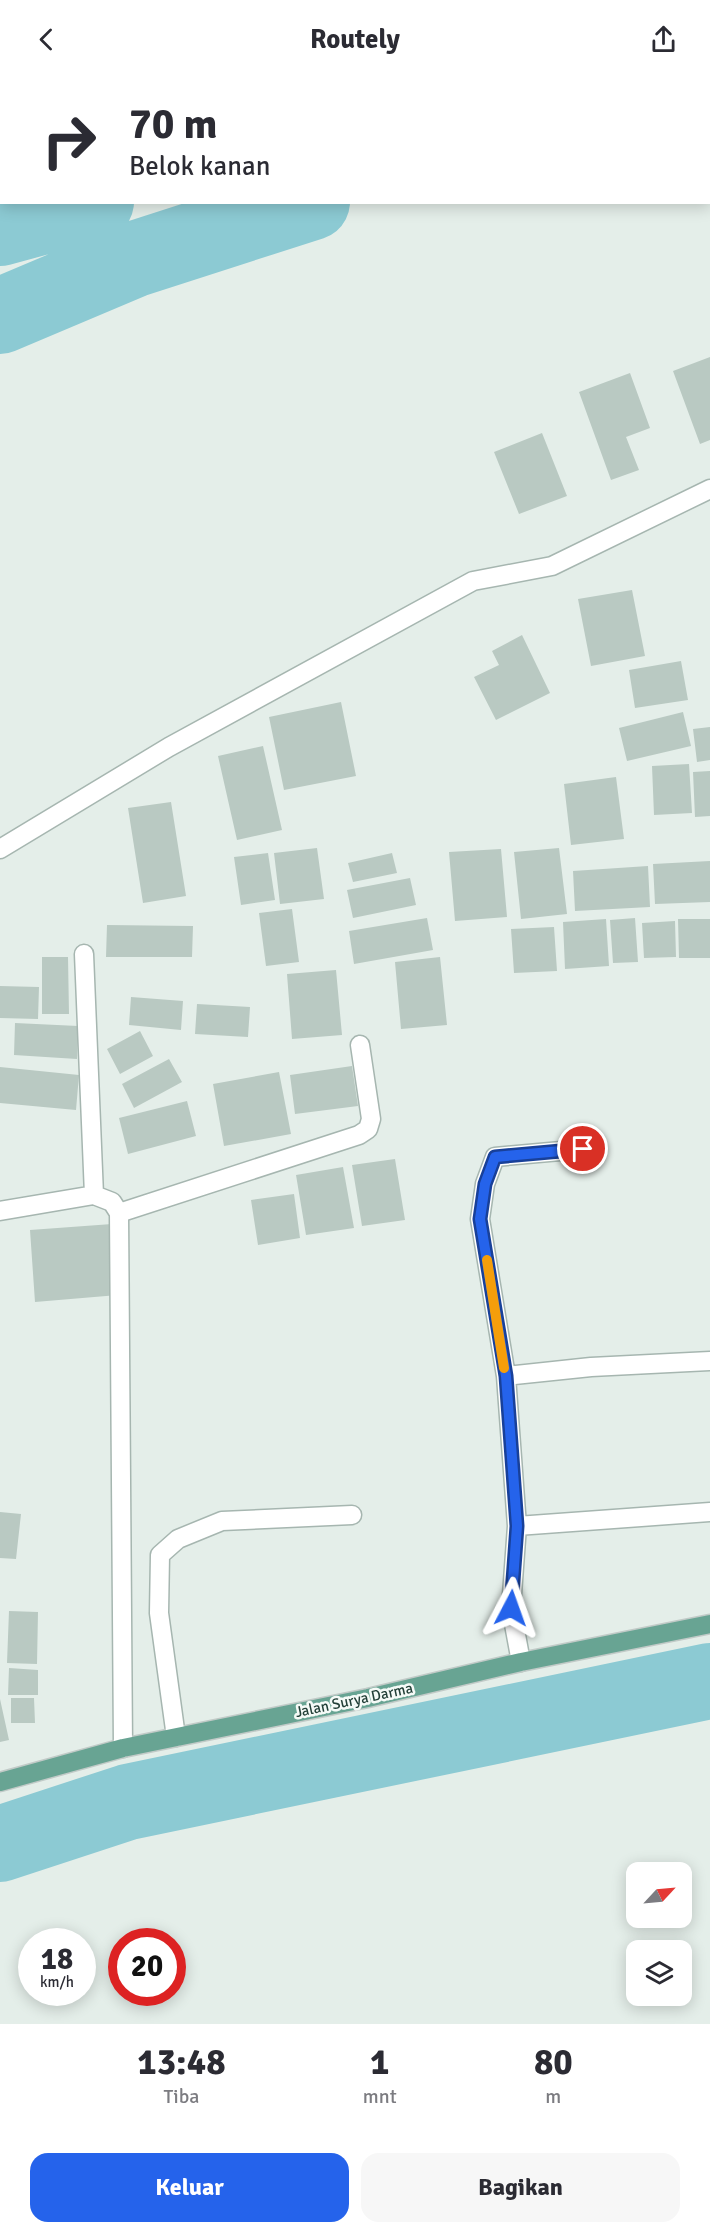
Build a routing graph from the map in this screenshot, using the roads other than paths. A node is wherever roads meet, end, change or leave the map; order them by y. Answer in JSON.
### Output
{"nodes":[{"id":1,"x":710,"y":489,"type":"edge"},
{"id":2,"x":0,"y":849,"type":"edge"},
{"id":3,"x":84,"y":954,"type":"dead end"},
{"id":4,"x":360,"y":1045,"type":"dead end"},
{"id":5,"x":583,"y":1149,"type":"dead end"},
{"id":6,"x":94,"y":1195,"type":"junction"},
{"id":7,"x":0,"y":1211,"type":"edge"},
{"id":8,"x":119,"y":1213,"type":"junction"},
{"id":9,"x":710,"y":1362,"type":"edge"},
{"id":10,"x":506,"y":1376,"type":"junction"},
{"id":11,"x":710,"y":1512,"type":"edge"},
{"id":12,"x":352,"y":1515,"type":"dead end"},
{"id":13,"x":517,"y":1526,"type":"junction"},
{"id":14,"x":710,"y":1624,"type":"edge"},
{"id":15,"x":521,"y":1662,"type":"junction"},
{"id":16,"x":176,"y":1737,"type":"junction"},
{"id":17,"x":123,"y":1748,"type":"junction"},
{"id":18,"x":0,"y":1782,"type":"edge"}],
"edges":[{"from":1,"to":2,"type":"street"},
{"from":3,"to":6,"type":"street"},
{"from":4,"to":8,"type":"street"},
{"from":5,"to":10,"type":"street"},
{"from":6,"to":7,"type":"street"},
{"from":6,"to":8,"type":"street"},
{"from":8,"to":17,"type":"street"},
{"from":9,"to":10,"type":"street"},
{"from":10,"to":13,"type":"street"},
{"from":11,"to":13,"type":"street"},
{"from":12,"to":16,"type":"street"},
{"from":13,"to":15,"type":"street"},
{"from":14,"to":15,"type":"main road","name":"Jalan Surya Darma"},
{"from":15,"to":16,"type":"main road","name":"Jalan Surya Darma"},
{"from":16,"to":17,"type":"main road","name":"Jalan Surya Darma"},
{"from":17,"to":18,"type":"main road","name":"Jalan Surya Darma"}]}
